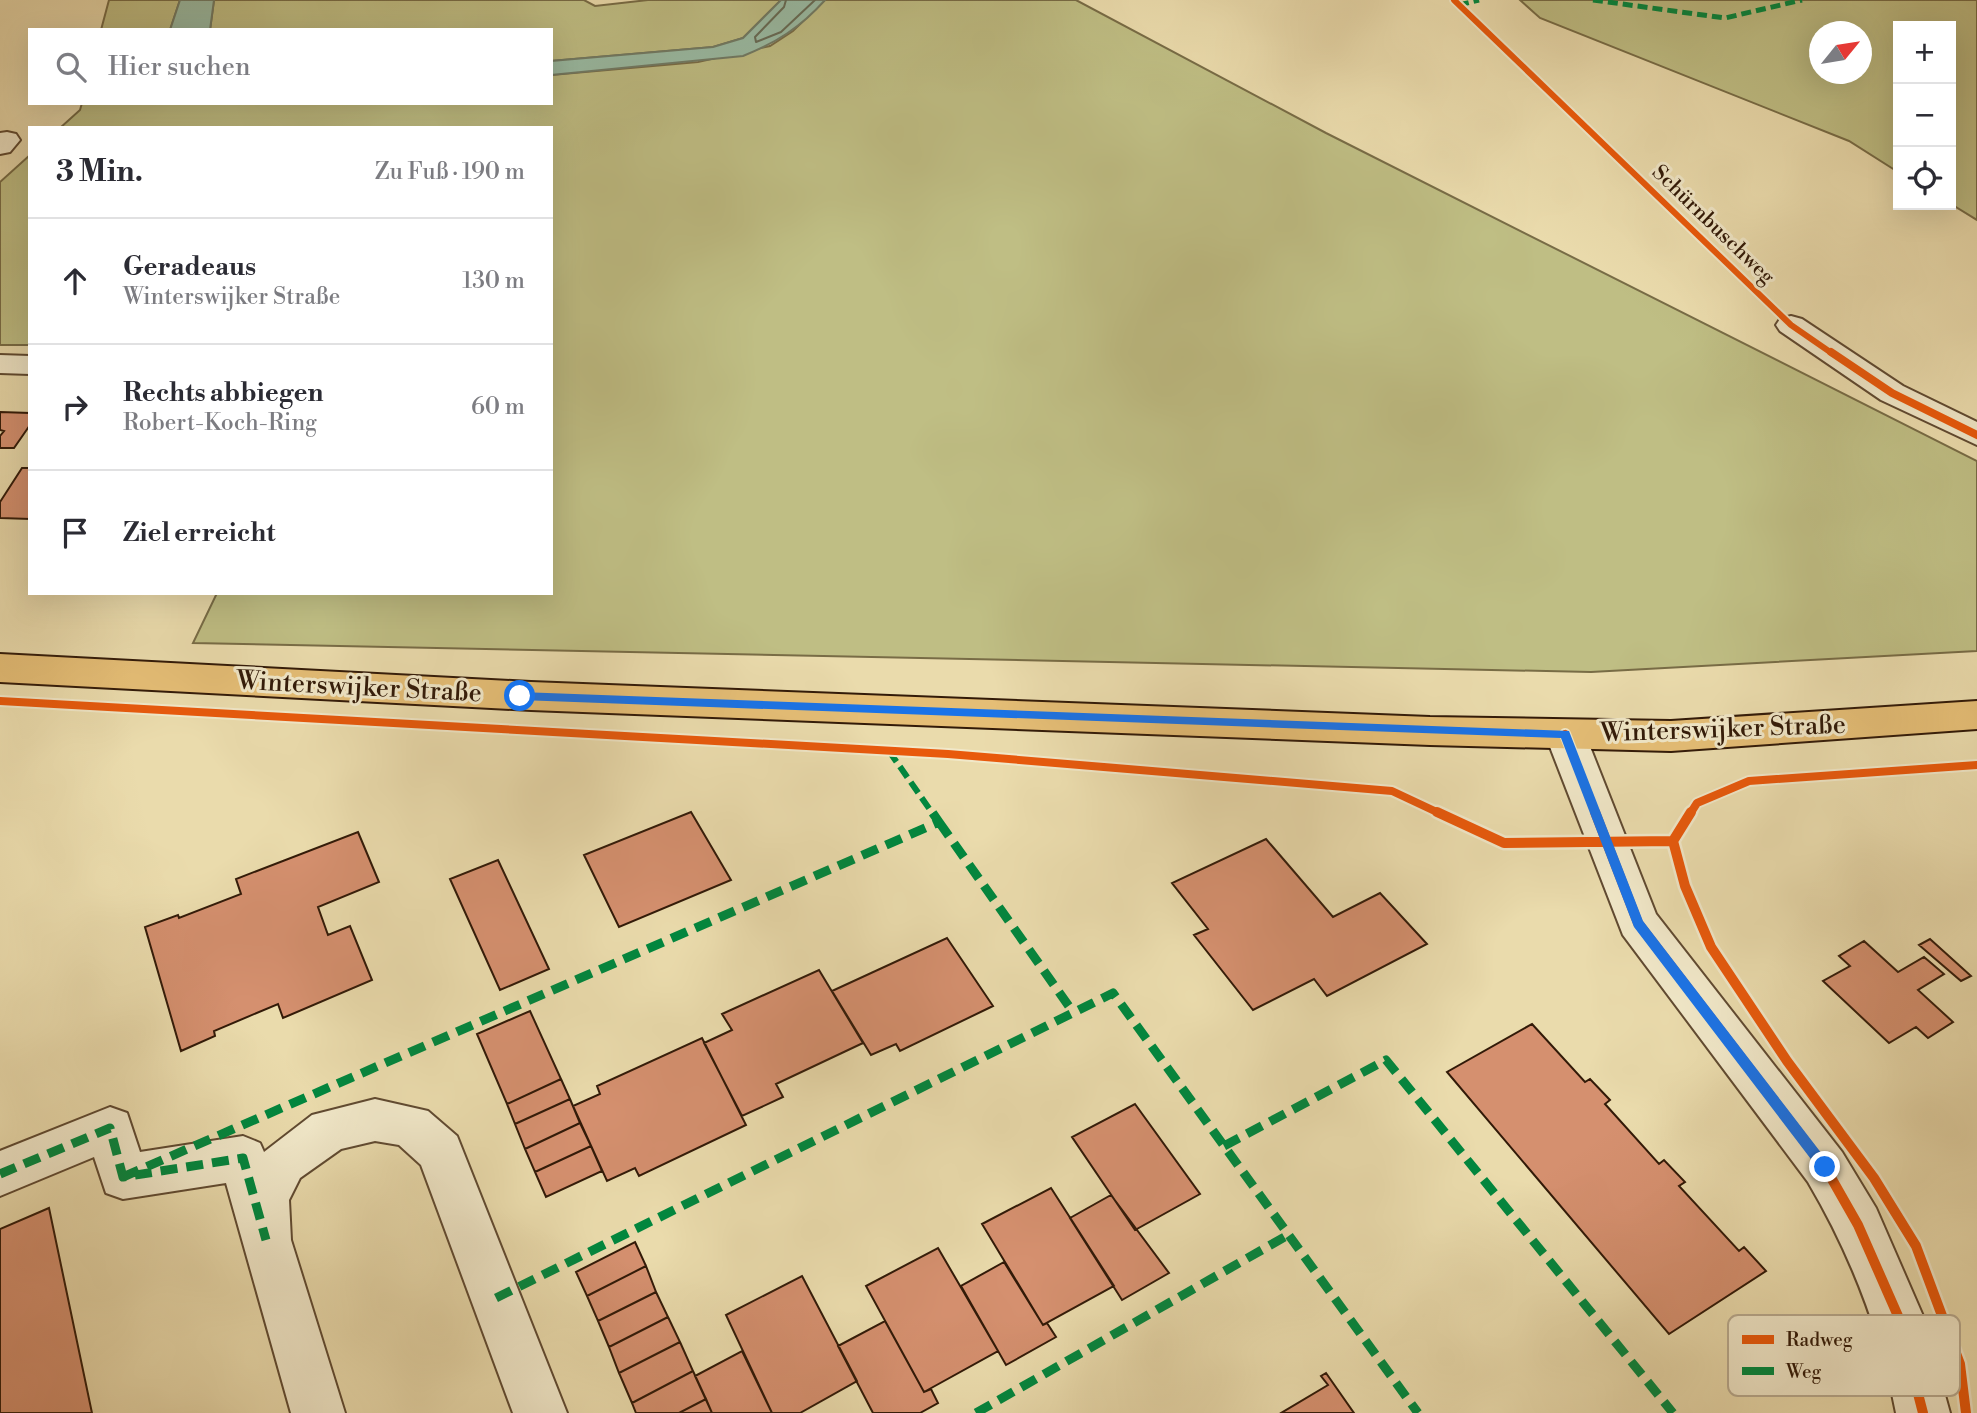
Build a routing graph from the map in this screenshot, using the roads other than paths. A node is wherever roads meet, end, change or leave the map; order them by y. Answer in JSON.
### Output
{"nodes":[{"id":1,"x":1791,"y":325,"type":"dead end"},
{"id":2,"x":0,"y":364,"type":"edge"},
{"id":3,"x":28,"y":365,"type":"edge"},
{"id":4,"x":1977,"y":435,"type":"edge"},
{"id":5,"x":0,"y":668,"type":"edge"},
{"id":6,"x":1977,"y":715,"type":"edge"},
{"id":7,"x":1565,"y":734,"type":"junction"},
{"id":8,"x":0,"y":1174,"type":"edge"},
{"id":9,"x":266,"y":1240,"type":"junction"},
{"id":10,"x":1898,"y":1315,"type":"edge"},
{"id":11,"x":1919,"y":1396,"type":"edge"},
{"id":12,"x":318,"y":1413,"type":"edge"},
{"id":13,"x":540,"y":1413,"type":"edge"},
{"id":14,"x":1923,"y":1413,"type":"edge"}],
"edges":[{"from":1,"to":4,"type":"street"},
{"from":2,"to":3,"type":"street"},
{"from":5,"to":7,"type":"main road","name":"Winterswijker Straße"},
{"from":6,"to":7,"type":"main road","name":"Winterswijker Straße"},
{"from":7,"to":10,"type":"street"},
{"from":8,"to":9,"type":"street"},
{"from":9,"to":12,"type":"street"},
{"from":9,"to":13,"type":"street"},
{"from":11,"to":14,"type":"street"}]}
